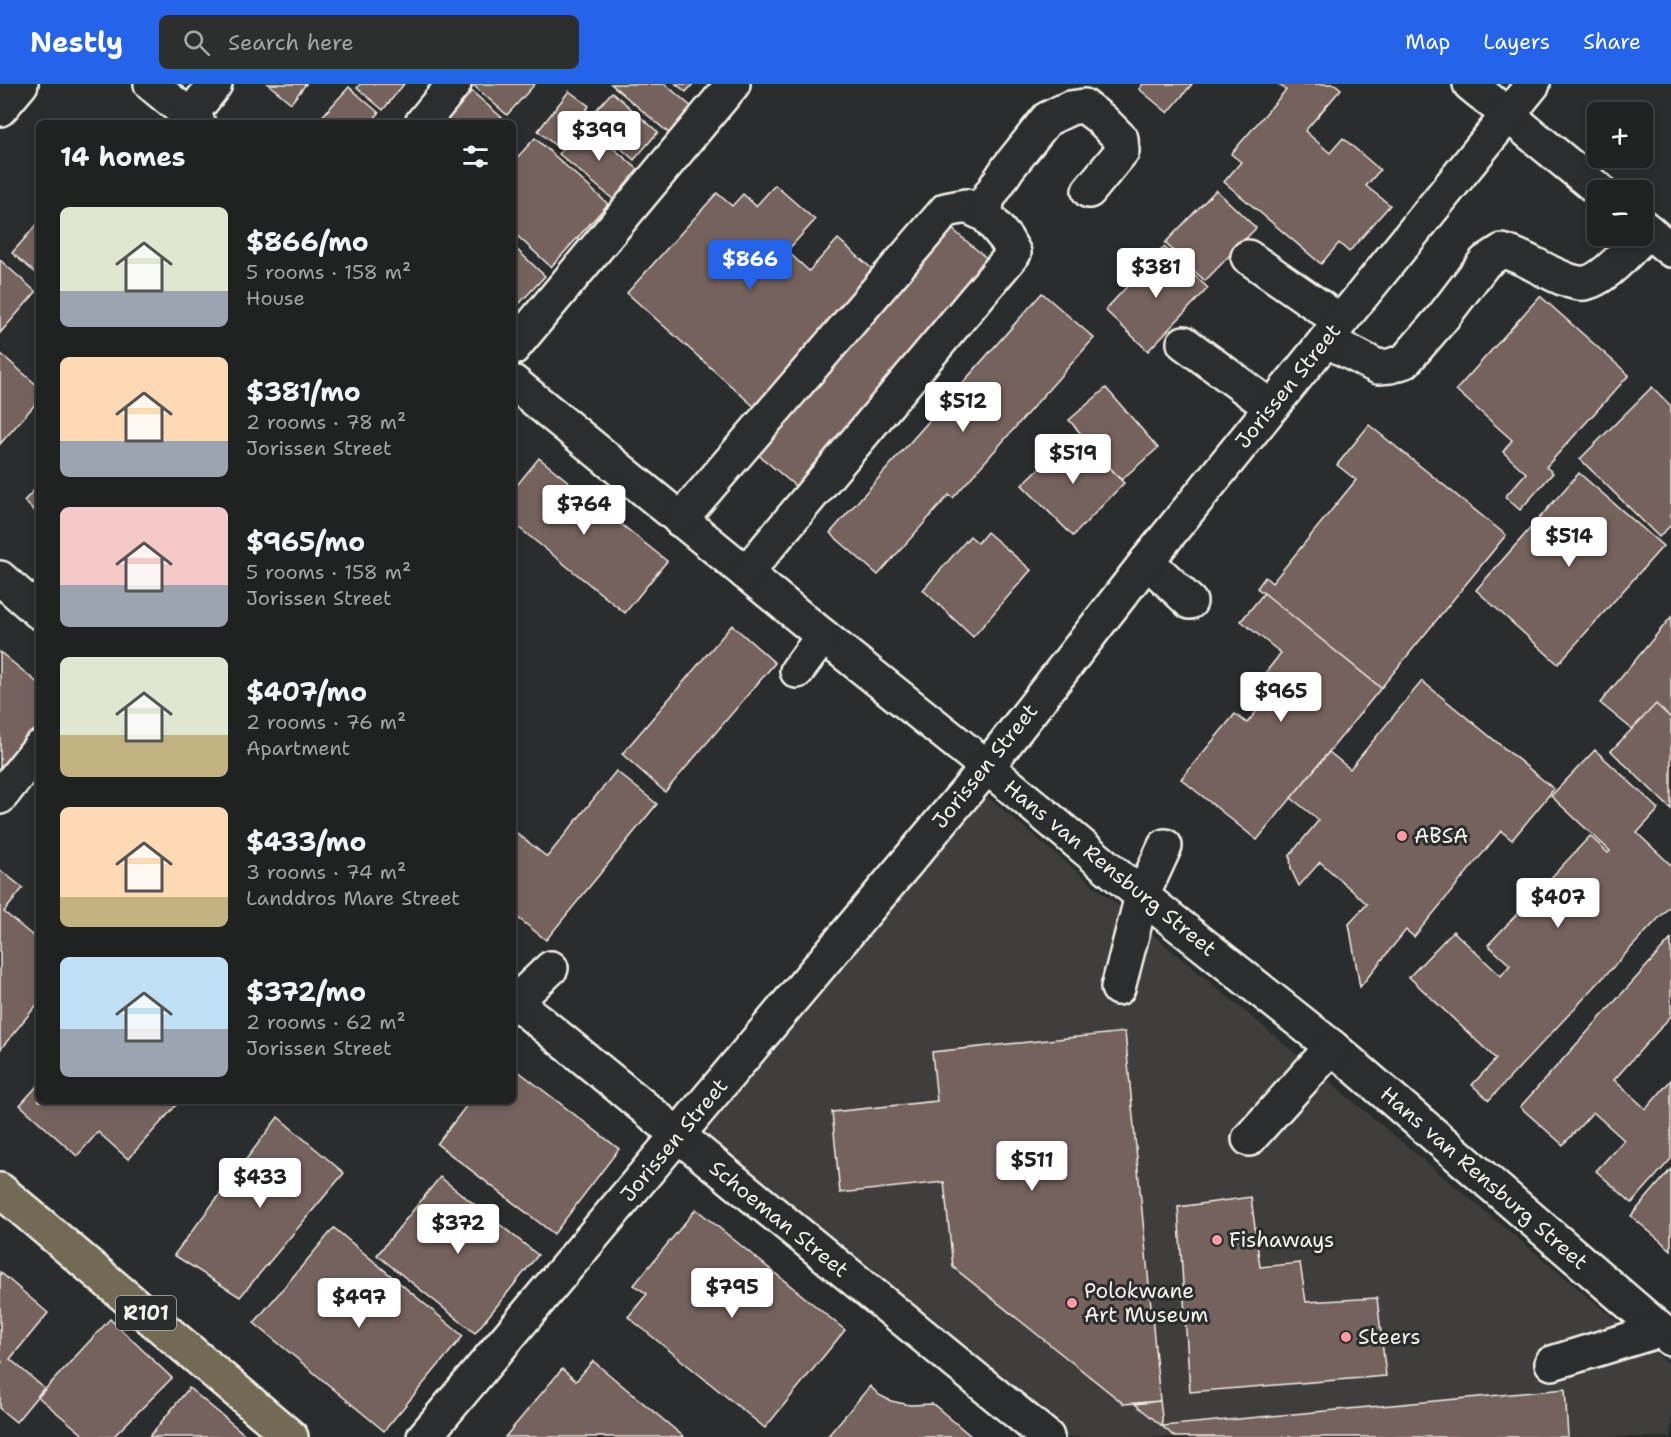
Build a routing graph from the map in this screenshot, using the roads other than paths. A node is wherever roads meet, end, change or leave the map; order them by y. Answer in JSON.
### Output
{"nodes":[{"id":1,"x":21,"y":84,"type":"edge"},
{"id":2,"x":151,"y":84,"type":"edge"},
{"id":3,"x":215,"y":84,"type":"edge"},
{"id":4,"x":454,"y":84,"type":"edge"},
{"id":5,"x":733,"y":84,"type":"edge"},
{"id":6,"x":1470,"y":84,"type":"edge"},
{"id":7,"x":1533,"y":84,"type":"edge"},
{"id":8,"x":0,"y":109,"type":"edge"},
{"id":9,"x":1507,"y":114,"type":"junction"},
{"id":10,"x":194,"y":120,"type":"edge"},
{"id":11,"x":424,"y":120,"type":"edge"},
{"id":12,"x":1587,"y":180,"type":"edge"},
{"id":13,"x":1089,"y":190,"type":"dead end"},
{"id":14,"x":986,"y":215,"type":"junction"},
{"id":15,"x":1654,"y":236,"type":"edge"},
{"id":16,"x":1248,"y":257,"type":"dead end"},
{"id":17,"x":1333,"y":331,"type":"junction"},
{"id":18,"x":1184,"y":343,"type":"dead end"},
{"id":19,"x":516,"y":344,"type":"edge"},
{"id":20,"x":516,"y":384,"type":"edge"},
{"id":21,"x":1271,"y":407,"type":"junction"},
{"id":22,"x":680,"y":520,"type":"junction"},
{"id":23,"x":1147,"y":561,"type":"junction"},
{"id":24,"x":746,"y":573,"type":"junction"},
{"id":25,"x":0,"y":578,"type":"edge"},
{"id":26,"x":1190,"y":602,"type":"dead end"},
{"id":27,"x":36,"y":609,"type":"edge"},
{"id":28,"x":823,"y":636,"type":"junction"},
{"id":29,"x":797,"y":671,"type":"dead end"},
{"id":30,"x":36,"y":752,"type":"edge"},
{"id":31,"x":987,"y":767,"type":"junction"},
{"id":32,"x":0,"y":797,"type":"edge"},
{"id":33,"x":1165,"y":846,"type":"dead end"},
{"id":34,"x":1142,"y":896,"type":"junction"},
{"id":35,"x":551,"y":968,"type":"dead end"},
{"id":36,"x":1118,"y":988,"type":"dead end"},
{"id":37,"x":516,"y":999,"type":"edge"},
{"id":38,"x":516,"y":1003,"type":"edge"},
{"id":39,"x":1332,"y":1047,"type":"junction"},
{"id":40,"x":678,"y":1136,"type":"junction"},
{"id":41,"x":1249,"y":1138,"type":"dead end"},
{"id":42,"x":0,"y":1190,"type":"edge"},
{"id":43,"x":1666,"y":1335,"type":"edge"},
{"id":44,"x":1552,"y":1363,"type":"dead end"},
{"id":45,"x":291,"y":1437,"type":"edge"},
{"id":46,"x":424,"y":1437,"type":"edge"},
{"id":47,"x":1047,"y":1437,"type":"edge"}],
"edges":[{"from":1,"to":8,"type":"street"},
{"from":2,"to":10,"type":"street"},
{"from":3,"to":10,"type":"street"},
{"from":4,"to":11,"type":"street"},
{"from":5,"to":19,"type":"street"},
{"from":6,"to":9,"type":"street"},
{"from":7,"to":9,"type":"street","name":"Jorissen Street"},
{"from":9,"to":12,"type":"street"},
{"from":9,"to":17,"type":"street","name":"Jorissen Street"},
{"from":13,"to":14,"type":"street"},
{"from":14,"to":22,"type":"street"},
{"from":14,"to":24,"type":"street"},
{"from":15,"to":17,"type":"street"},
{"from":16,"to":17,"type":"street"},
{"from":17,"to":21,"type":"street","name":"Jorissen Street"},
{"from":18,"to":21,"type":"street"},
{"from":20,"to":22,"type":"street","name":"Hans van Rensburg Street"},
{"from":21,"to":23,"type":"street","name":"Jorissen Street"},
{"from":22,"to":24,"type":"street","name":"Hans van Rensburg Street"},
{"from":23,"to":26,"type":"street"},
{"from":23,"to":31,"type":"street","name":"Jorissen Street"},
{"from":24,"to":28,"type":"street","name":"Hans van Rensburg Street"},
{"from":25,"to":27,"type":"street"},
{"from":28,"to":29,"type":"street"},
{"from":28,"to":31,"type":"street","name":"Hans van Rensburg Street"},
{"from":30,"to":32,"type":"street"},
{"from":31,"to":34,"type":"street","name":"Hans van Rensburg Street"},
{"from":31,"to":40,"type":"street","name":"Jorissen Street"},
{"from":33,"to":34,"type":"street"},
{"from":34,"to":36,"type":"street"},
{"from":34,"to":39,"type":"street","name":"Hans van Rensburg Street"},
{"from":35,"to":37,"type":"street"},
{"from":38,"to":40,"type":"street","name":"Schoeman Street"},
{"from":39,"to":41,"type":"street"},
{"from":39,"to":43,"type":"street","name":"Hans van Rensburg Street"},
{"from":40,"to":46,"type":"street","name":"Jorissen Street"},
{"from":40,"to":47,"type":"street","name":"Schoeman Street"},
{"from":42,"to":45,"type":"main road","number":"R101"},
{"from":43,"to":44,"type":"street"}]}
